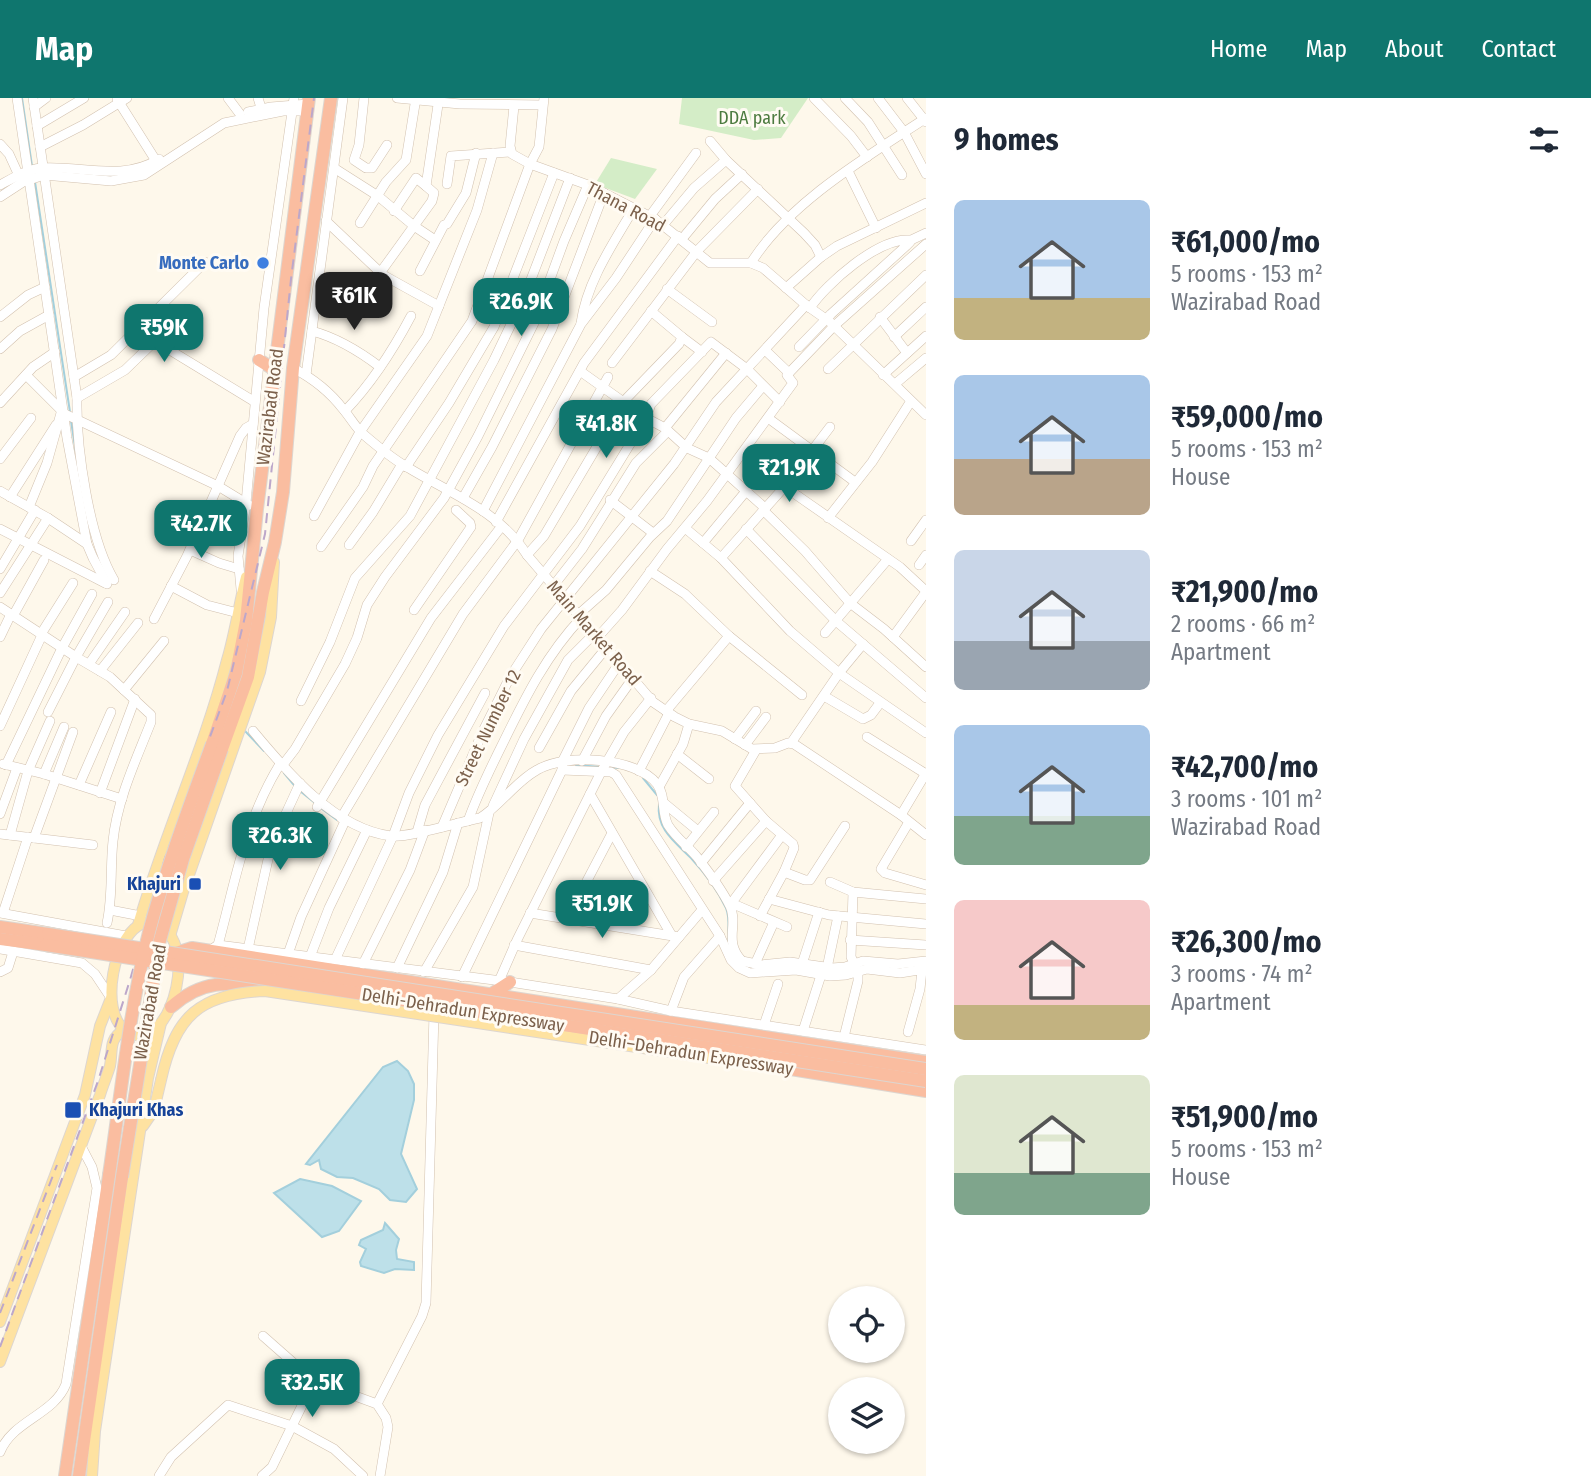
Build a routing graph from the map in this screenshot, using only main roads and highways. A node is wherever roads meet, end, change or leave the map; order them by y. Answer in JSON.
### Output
{"nodes":[{"id":1,"x":331,"y":98,"type":"edge"},
{"id":2,"x":308,"y":104,"type":"edge"},
{"id":3,"x":259,"y":359,"type":"road end"},
{"id":4,"x":275,"y":370,"type":"junction"},
{"id":5,"x":275,"y":542,"type":"junction"},
{"id":6,"x":253,"y":550,"type":"junction"},
{"id":7,"x":248,"y":619,"type":"junction"},
{"id":8,"x":157,"y":864,"type":"junction"},
{"id":9,"x":187,"y":882,"type":"junction"},
{"id":10,"x":1,"y":918,"type":"edge"},
{"id":11,"x":139,"y":920,"type":"junction"},
{"id":12,"x":170,"y":936,"type":"junction"},
{"id":13,"x":0,"y":939,"type":"edge"},
{"id":14,"x":176,"y":953,"type":"junction"},
{"id":15,"x":505,"y":981,"type":"road end"},
{"id":16,"x":490,"y":995,"type":"junction"},
{"id":17,"x":111,"y":998,"type":"junction"},
{"id":18,"x":171,"y":1007,"type":"junction"},
{"id":19,"x":673,"y":1011,"type":"road end"},
{"id":20,"x":161,"y":1023,"type":"junction"},
{"id":21,"x":696,"y":1026,"type":"junction"},
{"id":22,"x":124,"y":1030,"type":"junction"},
{"id":23,"x":719,"y":1030,"type":"junction"},
{"id":24,"x":744,"y":1054,"type":"junction"},
{"id":25,"x":715,"y":1056,"type":"junction"},
{"id":26,"x":926,"y":1062,"type":"edge"},
{"id":27,"x":926,"y":1069,"type":"edge"},
{"id":28,"x":926,"y":1081,"type":"edge"},
{"id":29,"x":926,"y":1091,"type":"edge"},
{"id":30,"x":141,"y":1128,"type":"junction"},
{"id":31,"x":0,"y":1322,"type":"edge"},
{"id":32,"x":0,"y":1362,"type":"edge"},
{"id":33,"x":85,"y":1383,"type":"junction"},
{"id":34,"x":65,"y":1476,"type":"edge"},
{"id":35,"x":79,"y":1476,"type":"edge"},
{"id":36,"x":92,"y":1476,"type":"edge"}],
"edges":[{"from":1,"to":5,"type":"highway","name":"Wazirabad Road"},
{"from":2,"to":4,"type":"highway","name":"Wazirabad Road"},
{"from":3,"to":4,"type":"highway"},
{"from":4,"to":6,"type":"highway","name":"Wazirabad Road"},
{"from":5,"to":7,"type":"highway","name":"Wazirabad Road"},
{"from":5,"to":9,"type":"main road","name":"Wazirabad Road"},
{"from":6,"to":7,"type":"highway","name":"Wazirabad Road"},
{"from":6,"to":7,"type":"main road","name":"Wazirabad Road"},
{"from":7,"to":8,"type":"main road","name":"Wazirabad Road"},
{"from":7,"to":33,"type":"highway","name":"Wazirabad Road","bridge":true},
{"from":7,"to":33,"type":"highway","name":"Wazirabad Road","bridge":true},
{"from":8,"to":9,"type":"main road"},
{"from":8,"to":11,"type":"main road","name":"Wazirabad Road"},
{"from":9,"to":12,"type":"main road","name":"Wazirabad Road"},
{"from":10,"to":27,"type":"highway","name":"Delhi-Dehradun Expressway","bridge":true},
{"from":11,"to":12,"type":"main road"},
{"from":11,"to":17,"type":"main road"},
{"from":12,"to":14,"type":"main road"},
{"from":13,"to":24,"type":"highway","name":"Delhi-Dehradun Expressway","bridge":true},
{"from":14,"to":16,"type":"highway","name":"Delhi–Dehradun Expressway"},
{"from":14,"to":18,"type":"main road"},
{"from":15,"to":16,"type":"highway"},
{"from":16,"to":21,"type":"highway","name":"Delhi–Dehradun Expressway"},
{"from":17,"to":22,"type":"main road"},
{"from":17,"to":31,"type":"main road"},
{"from":18,"to":20,"type":"main road"},
{"from":18,"to":25,"type":"highway","name":"Delhi–Dehradun Expressway"},
{"from":19,"to":21,"type":"highway"},
{"from":20,"to":22,"type":"main road"},
{"from":20,"to":30,"type":"main road"},
{"from":21,"to":23,"type":"highway","name":"Delhi–Dehradun Expressway"},
{"from":22,"to":32,"type":"main road","name":"Wazirabad Road"},
{"from":23,"to":25,"type":"highway"},
{"from":23,"to":26,"type":"highway","name":"Delhi–Dehradun Expressway"},
{"from":24,"to":28,"type":"highway","name":"Delhi-Dehradun Expressway","bridge":true},
{"from":24,"to":30,"type":"main road","bridge":true},
{"from":25,"to":29,"type":"highway","name":"Delhi–Dehradun Expressway"},
{"from":30,"to":36,"type":"main road"},
{"from":33,"to":34,"type":"highway","name":"Wazirabad Road"},
{"from":33,"to":35,"type":"highway","name":"Wazirabad Road"}]}
